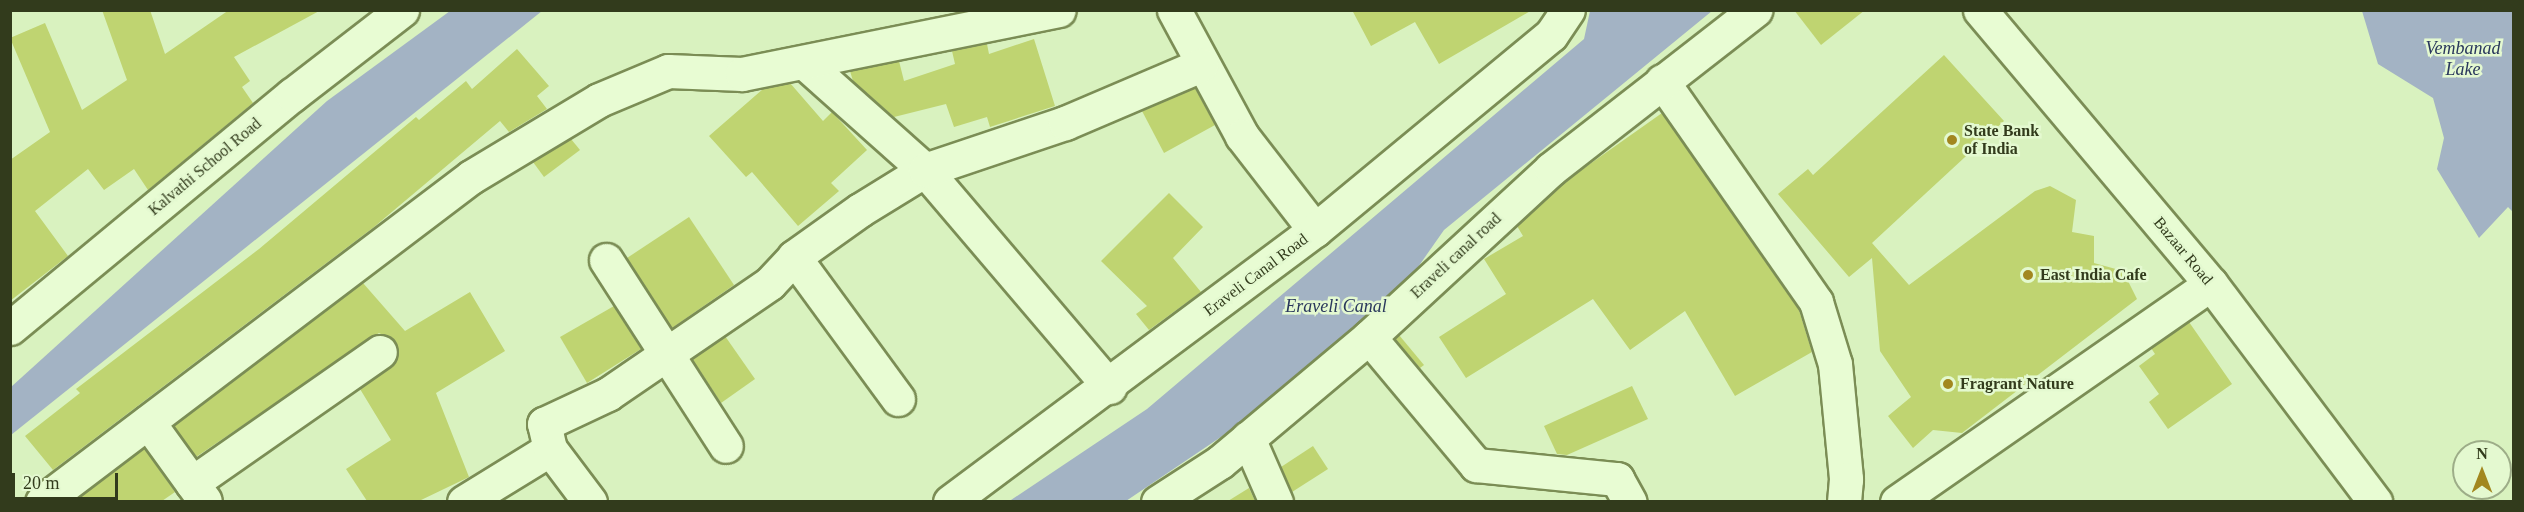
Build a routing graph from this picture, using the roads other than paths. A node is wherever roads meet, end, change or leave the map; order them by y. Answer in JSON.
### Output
{"nodes":[{"id":1,"x":402,"y":10,"type":"edge"},
{"id":2,"x":1059,"y":10,"type":"edge"},
{"id":3,"x":1174,"y":10,"type":"edge"},
{"id":4,"x":1755,"y":10,"type":"edge"},
{"id":5,"x":1980,"y":10,"type":"edge"},
{"id":6,"x":1560,"y":23,"type":"edge"},
{"id":7,"x":806,"y":64,"type":"junction"},
{"id":8,"x":1201,"y":65,"type":"junction"},
{"id":9,"x":1662,"y":81,"type":"junction"},
{"id":10,"x":925,"y":170,"type":"junction"},
{"id":11,"x":1315,"y":230,"type":"junction"},
{"id":12,"x":794,"y":257,"type":"junction"},
{"id":13,"x":606,"y":260,"type":"dead end"},
{"id":14,"x":2211,"y":284,"type":"junction"},
{"id":15,"x":10,"y":328,"type":"edge"},
{"id":16,"x":1369,"y":337,"type":"junction"},
{"id":17,"x":380,"y":352,"type":"dead end"},
{"id":18,"x":665,"y":354,"type":"junction"},
{"id":19,"x":1110,"y":387,"type":"junction"},
{"id":20,"x":898,"y":399,"type":"dead end"},
{"id":21,"x":148,"y":422,"type":"junction"},
{"id":22,"x":1248,"y":438,"type":"junction"},
{"id":23,"x":726,"y":446,"type":"dead end"},
{"id":24,"x":550,"y":449,"type":"junction"},
{"id":25,"x":199,"y":492,"type":"edge"},
{"id":26,"x":42,"y":501,"type":"edge"},
{"id":27,"x":464,"y":501,"type":"edge"},
{"id":28,"x":590,"y":501,"type":"edge"},
{"id":29,"x":950,"y":501,"type":"edge"},
{"id":30,"x":1158,"y":501,"type":"edge"},
{"id":31,"x":1276,"y":501,"type":"edge"},
{"id":32,"x":1630,"y":501,"type":"edge"},
{"id":33,"x":1844,"y":501,"type":"edge"},
{"id":34,"x":1897,"y":501,"type":"edge"},
{"id":35,"x":2375,"y":501,"type":"edge"}],
"edges":[{"from":1,"to":15,"type":"street","name":"Kalvathi School Road"},
{"from":2,"to":7,"type":"street"},
{"from":3,"to":8,"type":"street"},
{"from":4,"to":9,"type":"street","name":"Eraveli canal road"},
{"from":5,"to":14,"type":"street","name":"Bazaar Road"},
{"from":6,"to":11,"type":"street","name":"Eraveli Canal Road"},
{"from":7,"to":10,"type":"street"},
{"from":7,"to":21,"type":"street"},
{"from":8,"to":10,"type":"street"},
{"from":8,"to":11,"type":"street"},
{"from":9,"to":16,"type":"street","name":"Eraveli canal road"},
{"from":9,"to":33,"type":"street"},
{"from":10,"to":12,"type":"street"},
{"from":10,"to":19,"type":"street"},
{"from":11,"to":19,"type":"street","name":"Eraveli Canal Road"},
{"from":12,"to":18,"type":"street"},
{"from":12,"to":20,"type":"street"},
{"from":13,"to":18,"type":"street"},
{"from":14,"to":34,"type":"street"},
{"from":14,"to":35,"type":"street","name":"Bazaar Road"},
{"from":16,"to":22,"type":"street","name":"Eraveli canal road"},
{"from":16,"to":32,"type":"street"},
{"from":17,"to":25,"type":"street"},
{"from":18,"to":23,"type":"street"},
{"from":18,"to":24,"type":"street"},
{"from":19,"to":29,"type":"street","name":"Eraveli Canal Road"},
{"from":21,"to":25,"type":"street"},
{"from":21,"to":26,"type":"street"},
{"from":22,"to":30,"type":"street","name":"Eraveli canal road"},
{"from":22,"to":31,"type":"street"},
{"from":24,"to":27,"type":"street"},
{"from":24,"to":28,"type":"street"}]}
